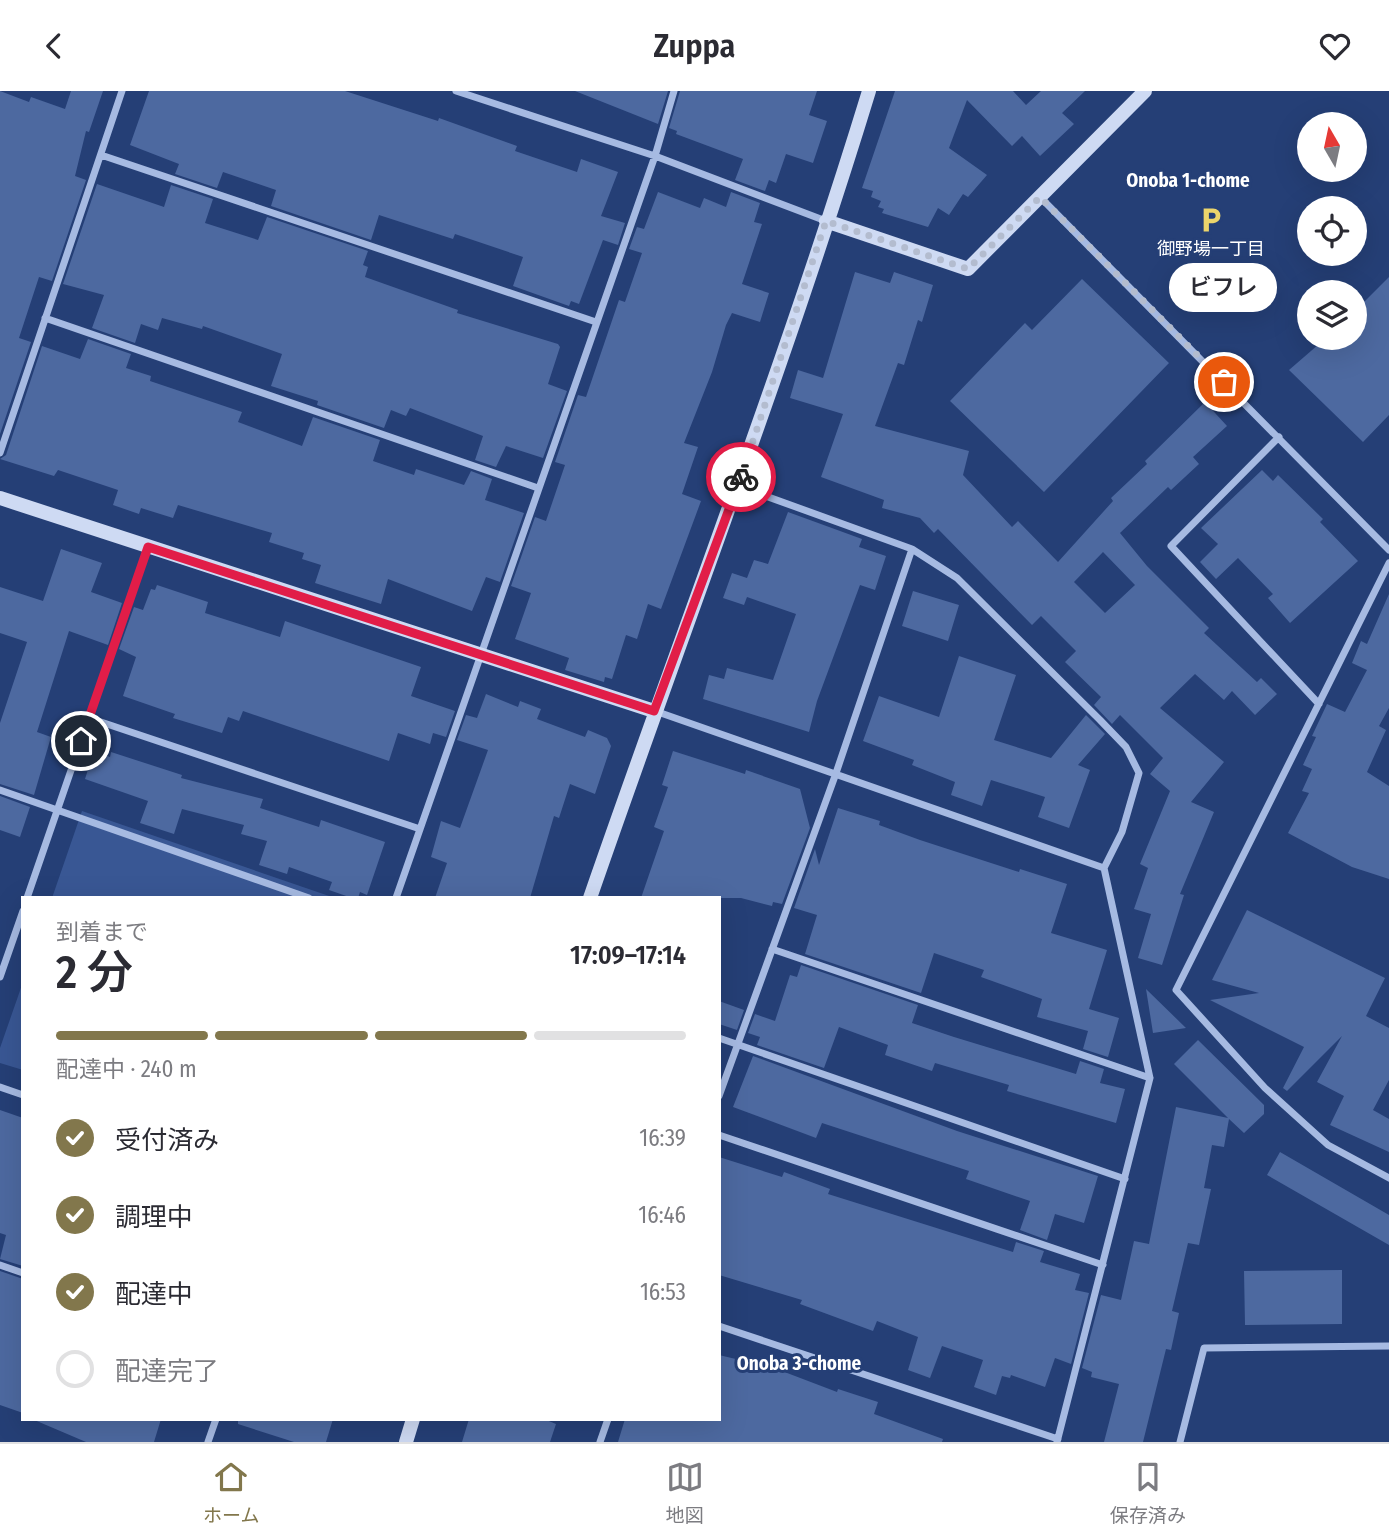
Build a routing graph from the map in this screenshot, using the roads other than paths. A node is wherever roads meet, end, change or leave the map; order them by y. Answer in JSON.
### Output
{"nodes":[{"id":1,"x":122,"y":91,"type":"edge"},
{"id":2,"x":456,"y":91,"type":"edge"},
{"id":3,"x":674,"y":91,"type":"edge"},
{"id":4,"x":869,"y":91,"type":"edge"},
{"id":5,"x":1143,"y":92,"type":"edge"},
{"id":6,"x":101,"y":155,"type":"junction"},
{"id":7,"x":654,"y":156,"type":"junction"},
{"id":8,"x":1040,"y":197,"type":"junction"},
{"id":9,"x":826,"y":221,"type":"junction"},
{"id":10,"x":46,"y":318,"type":"junction"},
{"id":11,"x":596,"y":322,"type":"junction"},
{"id":12,"x":1279,"y":437,"type":"junction"},
{"id":13,"x":0,"y":453,"type":"edge"},
{"id":14,"x":738,"y":486,"type":"junction"},
{"id":15,"x":538,"y":488,"type":"junction"},
{"id":16,"x":0,"y":498,"type":"edge"},
{"id":17,"x":148,"y":547,"type":"junction"},
{"id":18,"x":912,"y":548,"type":"junction"},
{"id":19,"x":1389,"y":550,"type":"edge"},
{"id":20,"x":1389,"y":563,"type":"edge"},
{"id":21,"x":479,"y":654,"type":"junction"},
{"id":22,"x":1319,"y":703,"type":"junction"},
{"id":23,"x":654,"y":711,"type":"junction"},
{"id":24,"x":89,"y":718,"type":"junction"},
{"id":25,"x":835,"y":776,"type":"junction"},
{"id":26,"x":0,"y":790,"type":"edge"},
{"id":27,"x":58,"y":810,"type":"junction"},
{"id":28,"x":420,"y":829,"type":"junction"},
{"id":29,"x":1104,"y":868,"type":"junction"},
{"id":30,"x":28,"y":896,"type":"edge"},
{"id":31,"x":303,"y":896,"type":"edge"},
{"id":32,"x":397,"y":896,"type":"edge"},
{"id":33,"x":591,"y":896,"type":"edge"},
{"id":34,"x":21,"y":917,"type":"edge"},
{"id":35,"x":772,"y":949,"type":"junction"},
{"id":36,"x":0,"y":978,"type":"edge"},
{"id":37,"x":721,"y":1039,"type":"edge"},
{"id":38,"x":738,"y":1044,"type":"junction"},
{"id":39,"x":1150,"y":1078,"type":"junction"},
{"id":40,"x":0,"y":1087,"type":"edge"},
{"id":41,"x":721,"y":1091,"type":"edge"},
{"id":42,"x":21,"y":1094,"type":"edge"},
{"id":43,"x":721,"y":1136,"type":"edge"},
{"id":44,"x":1389,"y":1178,"type":"edge"},
{"id":45,"x":1125,"y":1179,"type":"junction"},
{"id":46,"x":0,"y":1265,"type":"edge"},
{"id":47,"x":1103,"y":1265,"type":"junction"},
{"id":48,"x":21,"y":1272,"type":"edge"},
{"id":49,"x":721,"y":1327,"type":"edge"},
{"id":50,"x":1389,"y":1346,"type":"edge"},
{"id":51,"x":215,"y":1421,"type":"edge"},
{"id":52,"x":412,"y":1421,"type":"edge"},
{"id":53,"x":607,"y":1421,"type":"edge"},
{"id":54,"x":1057,"y":1440,"type":"edge"},
{"id":55,"x":208,"y":1442,"type":"edge"},
{"id":56,"x":406,"y":1442,"type":"edge"},
{"id":57,"x":600,"y":1442,"type":"edge"},
{"id":58,"x":1180,"y":1442,"type":"edge"}],
"edges":[{"from":1,"to":6,"type":"street"},
{"from":2,"to":7,"type":"street"},
{"from":3,"to":7,"type":"street"},
{"from":4,"to":9,"type":"street"},
{"from":5,"to":8,"type":"street"},
{"from":6,"to":10,"type":"street"},
{"from":6,"to":11,"type":"street"},
{"from":7,"to":9,"type":"street"},
{"from":7,"to":11,"type":"street"},
{"from":8,"to":9,"type":"street"},
{"from":8,"to":12,"type":"street"},
{"from":9,"to":14,"type":"street"},
{"from":10,"to":13,"type":"street"},
{"from":10,"to":15,"type":"street"},
{"from":11,"to":15,"type":"street"},
{"from":12,"to":19,"type":"street"},
{"from":12,"to":22,"type":"street"},
{"from":14,"to":18,"type":"street"},
{"from":14,"to":23,"type":"street"},
{"from":15,"to":21,"type":"street"},
{"from":16,"to":17,"type":"street"},
{"from":17,"to":21,"type":"street"},
{"from":17,"to":24,"type":"street"},
{"from":18,"to":25,"type":"street"},
{"from":18,"to":29,"type":"street"},
{"from":20,"to":22,"type":"street"},
{"from":21,"to":23,"type":"street"},
{"from":21,"to":28,"type":"street"},
{"from":22,"to":44,"type":"street"},
{"from":23,"to":25,"type":"street"},
{"from":23,"to":33,"type":"street"},
{"from":24,"to":27,"type":"street"},
{"from":24,"to":28,"type":"street"},
{"from":25,"to":29,"type":"street"},
{"from":25,"to":35,"type":"street"},
{"from":26,"to":27,"type":"street"},
{"from":27,"to":30,"type":"street"},
{"from":27,"to":31,"type":"street"},
{"from":28,"to":32,"type":"street"},
{"from":29,"to":39,"type":"street"},
{"from":34,"to":36,"type":"street"},
{"from":35,"to":38,"type":"street"},
{"from":35,"to":39,"type":"street"},
{"from":37,"to":38,"type":"street"},
{"from":38,"to":41,"type":"street"},
{"from":38,"to":45,"type":"street"},
{"from":39,"to":45,"type":"street"},
{"from":40,"to":42,"type":"street"},
{"from":43,"to":47,"type":"street"},
{"from":45,"to":47,"type":"street"},
{"from":46,"to":48,"type":"street"},
{"from":47,"to":54,"type":"street"},
{"from":49,"to":54,"type":"street"},
{"from":50,"to":58,"type":"street"},
{"from":51,"to":55,"type":"street"},
{"from":52,"to":56,"type":"street"},
{"from":53,"to":57,"type":"street"}]}
